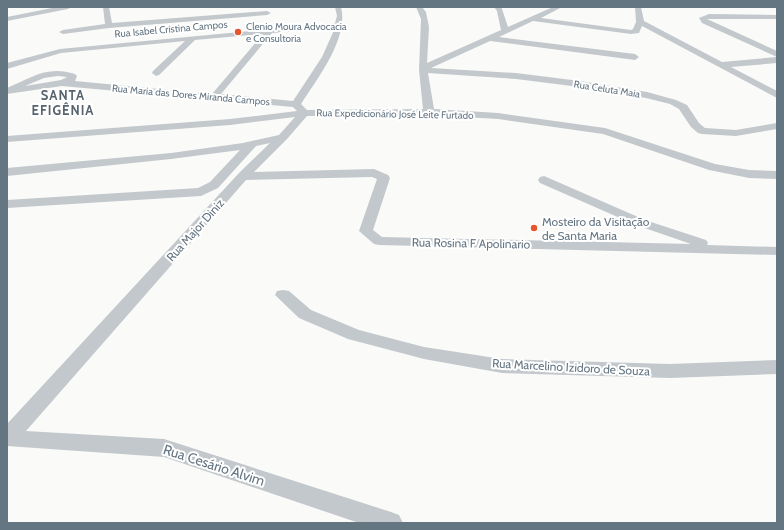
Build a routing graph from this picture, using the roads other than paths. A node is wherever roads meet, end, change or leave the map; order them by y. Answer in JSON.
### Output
{"nodes":[{"id":1,"x":68,"y":7,"type":"edge"},
{"id":2,"x":106,"y":7,"type":"edge"},
{"id":3,"x":338,"y":7,"type":"edge"},
{"id":4,"x":419,"y":7,"type":"edge"},
{"id":5,"x":497,"y":7,"type":"edge"},
{"id":6,"x":559,"y":7,"type":"edge"},
{"id":7,"x":638,"y":7,"type":"edge"},
{"id":8,"x":7,"y":11,"type":"edge"},
{"id":9,"x":267,"y":13,"type":"dead end"},
{"id":10,"x":20,"y":16,"type":"junction"},
{"id":11,"x":220,"y":17,"type":"junction"},
{"id":12,"x":777,"y":17,"type":"edge"},
{"id":13,"x":532,"y":19,"type":"junction"},
{"id":14,"x":7,"y":20,"type":"edge"},
{"id":15,"x":640,"y":22,"type":"junction"},
{"id":16,"x":339,"y":25,"type":"junction"},
{"id":17,"x":109,"y":26,"type":"junction"},
{"id":18,"x":505,"y":30,"type":"junction"},
{"id":19,"x":63,"y":32,"type":"dead end"},
{"id":20,"x":269,"y":32,"type":"junction"},
{"id":21,"x":193,"y":38,"type":"junction"},
{"id":22,"x":488,"y":38,"type":"junction"},
{"id":23,"x":777,"y":54,"type":"edge"},
{"id":24,"x":635,"y":57,"type":"dead end"},
{"id":25,"x":777,"y":60,"type":"edge"},
{"id":26,"x":721,"y":65,"type":"junction"},
{"id":27,"x":423,"y":69,"type":"junction"},
{"id":28,"x":14,"y":73,"type":"edge"},
{"id":29,"x":156,"y":73,"type":"dead end"},
{"id":30,"x":62,"y":83,"type":"junction"},
{"id":31,"x":10,"y":90,"type":"edge"},
{"id":32,"x":777,"y":95,"type":"edge"},
{"id":33,"x":215,"y":96,"type":"junction"},
{"id":34,"x":300,"y":108,"type":"junction"},
{"id":35,"x":429,"y":112,"type":"junction"},
{"id":36,"x":777,"y":126,"type":"edge"},
{"id":37,"x":283,"y":137,"type":"junction"},
{"id":38,"x":7,"y":139,"type":"edge"},
{"id":39,"x":252,"y":144,"type":"junction"},
{"id":40,"x":7,"y":172,"type":"edge"},
{"id":41,"x":777,"y":175,"type":"edge"},
{"id":42,"x":243,"y":176,"type":"junction"},
{"id":43,"x":544,"y":180,"type":"dead end"},
{"id":44,"x":7,"y":204,"type":"edge"},
{"id":45,"x":725,"y":249,"type":"junction"},
{"id":46,"x":777,"y":251,"type":"edge"},
{"id":47,"x":282,"y":295,"type":"dead end"},
{"id":48,"x":777,"y":367,"type":"edge"},
{"id":49,"x":7,"y":438,"type":"edge"},
{"id":50,"x":391,"y":523,"type":"edge"}],
"edges":[{"from":1,"to":10,"type":"street"},
{"from":2,"to":17,"type":"street"},
{"from":3,"to":16,"type":"street","name":"Rua Major Diniz"},
{"from":4,"to":27,"type":"street"},
{"from":5,"to":18,"type":"street"},
{"from":6,"to":13,"type":"street"},
{"from":7,"to":15,"type":"street"},
{"from":8,"to":10,"type":"street"},
{"from":9,"to":11,"type":"street"},
{"from":10,"to":14,"type":"street"},
{"from":11,"to":17,"type":"street"},
{"from":11,"to":20,"type":"street"},
{"from":12,"to":23,"type":"street"},
{"from":13,"to":15,"type":"street"},
{"from":13,"to":18,"type":"street"},
{"from":15,"to":26,"type":"street"},
{"from":16,"to":20,"type":"street","name":"Rua Isabel Cristina Campos"},
{"from":16,"to":34,"type":"street","name":"Rua Major Diniz"},
{"from":17,"to":19,"type":"street"},
{"from":18,"to":22,"type":"street"},
{"from":20,"to":21,"type":"street","name":"Rua Isabel Cristina Campos"},
{"from":20,"to":33,"type":"street"},
{"from":21,"to":28,"type":"street","name":"Rua Isabel Cristina Campos"},
{"from":21,"to":29,"type":"street"},
{"from":22,"to":24,"type":"street"},
{"from":22,"to":27,"type":"street"},
{"from":25,"to":26,"type":"street"},
{"from":26,"to":32,"type":"street"},
{"from":27,"to":35,"type":"street"},
{"from":27,"to":36,"type":"street","name":"Rua Celuta Maia"},
{"from":28,"to":30,"type":"street"},
{"from":28,"to":31,"type":"street"},
{"from":30,"to":31,"type":"street","name":"Rua Maria das Dores Miranda Campos"},
{"from":30,"to":33,"type":"street","name":"Rua Maria das Dores Miranda Campos"},
{"from":33,"to":34,"type":"street","name":"Rua Maria das Dores Miranda Campos"},
{"from":34,"to":35,"type":"street","name":"Rua Expedicionário José Leite Furtado"},
{"from":34,"to":37,"type":"street","name":"Rua Major Diniz"},
{"from":34,"to":38,"type":"street","name":"Rua Expedicionário José Leite Furtado"},
{"from":35,"to":41,"type":"street","name":"Rua Expedicionário José Leite Furtado"},
{"from":37,"to":39,"type":"street"},
{"from":37,"to":42,"type":"street","name":"Rua Major Diniz"},
{"from":39,"to":40,"type":"street"},
{"from":39,"to":44,"type":"street"},
{"from":42,"to":45,"type":"street","name":"Rua Rosina F Apolinario"},
{"from":42,"to":49,"type":"street","name":"Rua Major Diniz"},
{"from":43,"to":45,"type":"street"},
{"from":45,"to":46,"type":"street","name":"Rua Rosina F Apolinario"},
{"from":47,"to":48,"type":"street","name":"Rua Marcelino Izidoro de Souza"},
{"from":49,"to":50,"type":"street","name":"Rua Cesário Alvim"}]}
